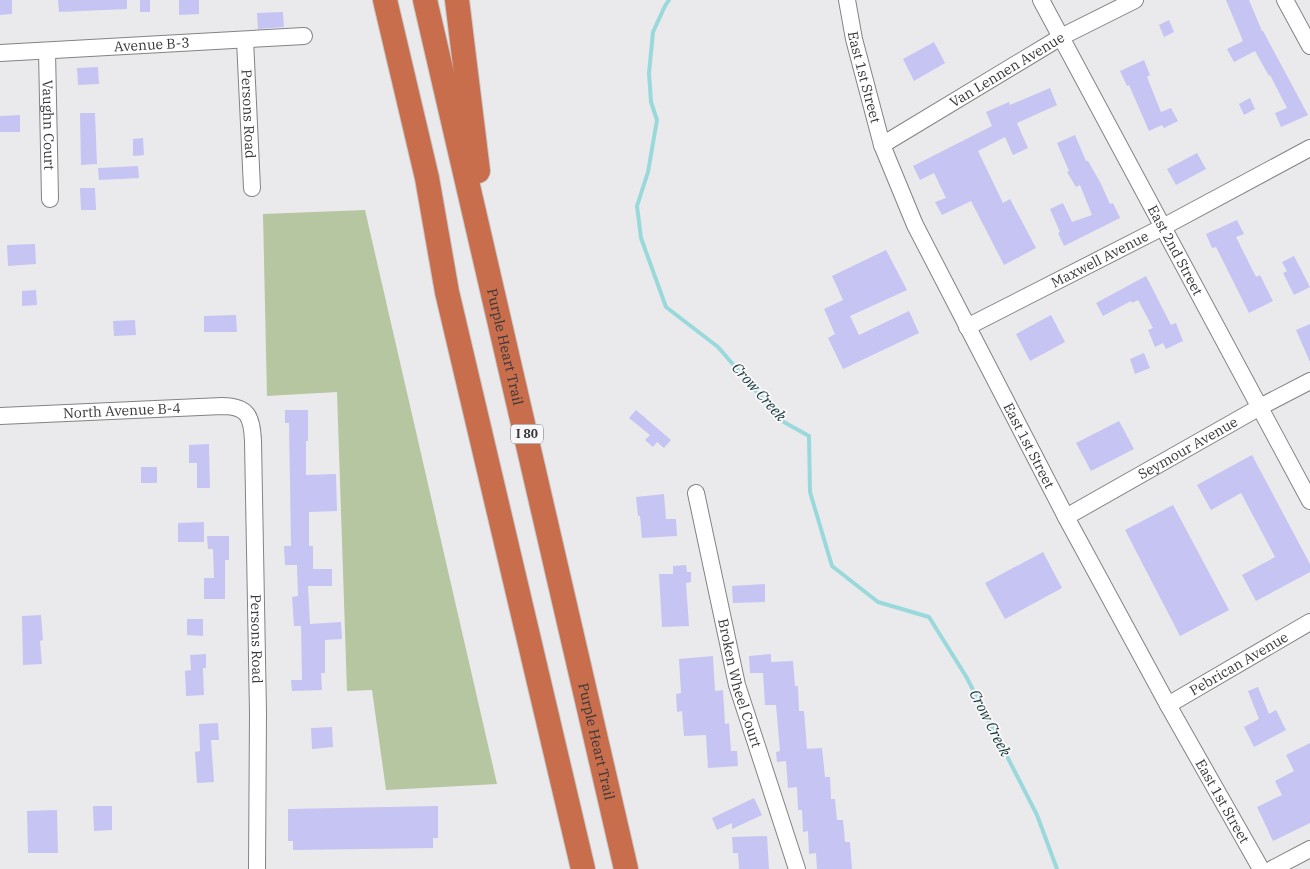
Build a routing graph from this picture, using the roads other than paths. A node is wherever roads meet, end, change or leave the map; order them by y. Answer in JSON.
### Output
{"nodes":[{"id":1,"x":369,"y":0,"type":"edge"},
{"id":2,"x":385,"y":0,"type":"edge"},
{"id":3,"x":425,"y":0,"type":"edge"},
{"id":4,"x":457,"y":0,"type":"edge"},
{"id":5,"x":847,"y":0,"type":"edge"},
{"id":6,"x":1041,"y":0,"type":"edge"},
{"id":7,"x":1135,"y":0,"type":"edge"},
{"id":8,"x":1285,"y":0,"type":"edge"},
{"id":9,"x":304,"y":36,"type":"dead end"},
{"id":10,"x":1061,"y":37,"type":"junction"},
{"id":11,"x":246,"y":40,"type":"junction"},
{"id":12,"x":1310,"y":46,"type":"edge"},
{"id":13,"x":47,"y":51,"type":"junction"},
{"id":14,"x":0,"y":53,"type":"edge"},
{"id":15,"x":882,"y":145,"type":"junction"},
{"id":16,"x":1310,"y":148,"type":"edge"},
{"id":17,"x":427,"y":178,"type":"junction"},
{"id":18,"x":252,"y":188,"type":"dead end"},
{"id":19,"x":50,"y":199,"type":"dead end"},
{"id":20,"x":1163,"y":227,"type":"junction"},
{"id":21,"x":967,"y":327,"type":"junction"},
{"id":22,"x":512,"y":370,"type":"junction"},
{"id":23,"x":1310,"y":381,"type":"edge"},
{"id":24,"x":1260,"y":407,"type":"junction"},
{"id":25,"x":244,"y":410,"type":"joint"},
{"id":26,"x":0,"y":416,"type":"edge"},
{"id":27,"x":696,"y":493,"type":"dead end"},
{"id":28,"x":1310,"y":501,"type":"edge"},
{"id":29,"x":1066,"y":517,"type":"junction"},
{"id":30,"x":1310,"y":622,"type":"edge"},
{"id":31,"x":1168,"y":705,"type":"junction"},
{"id":32,"x":1310,"y":849,"type":"edge"},
{"id":33,"x":257,"y":869,"type":"edge"},
{"id":34,"x":583,"y":869,"type":"edge"},
{"id":35,"x":626,"y":869,"type":"edge"},
{"id":36,"x":797,"y":869,"type":"edge"},
{"id":37,"x":1261,"y":869,"type":"edge"},
{"id":38,"x":1272,"y":869,"type":"edge"}],
"edges":[{"from":1,"to":17,"type":"highway"},
{"from":2,"to":17,"type":"highway"},
{"from":3,"to":22,"type":"highway","name":"Purple Heart Trail","number":"I 80"},
{"from":4,"to":22,"type":"highway"},
{"from":5,"to":15,"type":"street","name":"East 1st Street"},
{"from":6,"to":10,"type":"street","name":"East 2nd Street"},
{"from":7,"to":10,"type":"street","name":"Van Lennen Avenue"},
{"from":8,"to":12,"type":"street"},
{"from":9,"to":11,"type":"street","name":"Avenue B-3"},
{"from":10,"to":15,"type":"street","name":"Van Lennen Avenue"},
{"from":10,"to":20,"type":"street","name":"East 2nd Street"},
{"from":11,"to":13,"type":"street","name":"Avenue B-3"},
{"from":11,"to":18,"type":"street","name":"Persons Road"},
{"from":13,"to":14,"type":"street","name":"Avenue B-3"},
{"from":13,"to":19,"type":"street","name":"Vaughn Court"},
{"from":15,"to":21,"type":"street","name":"East 1st Street"},
{"from":16,"to":20,"type":"street","name":"Maxwell Avenue"},
{"from":17,"to":34,"type":"highway"},
{"from":20,"to":21,"type":"street","name":"Maxwell Avenue"},
{"from":20,"to":24,"type":"street","name":"East 2nd Street"},
{"from":21,"to":29,"type":"street","name":"East 1st Street"},
{"from":22,"to":35,"type":"highway","name":"Purple Heart Trail","number":"I 80"},
{"from":23,"to":24,"type":"street","name":"Seymour Avenue"},
{"from":24,"to":28,"type":"street","name":"East 2nd Street"},
{"from":24,"to":29,"type":"street","name":"Seymour Avenue"},
{"from":25,"to":26,"type":"street","name":"North Avenue B-4"},
{"from":25,"to":33,"type":"street","name":"Persons Road"},
{"from":27,"to":36,"type":"street","name":"Broken Wheel Court"},
{"from":29,"to":31,"type":"street","name":"East 1st Street"},
{"from":30,"to":31,"type":"street","name":"Pebrican Avenue"},
{"from":31,"to":37,"type":"street","name":"East 1st Street"},
{"from":32,"to":38,"type":"street"}]}
